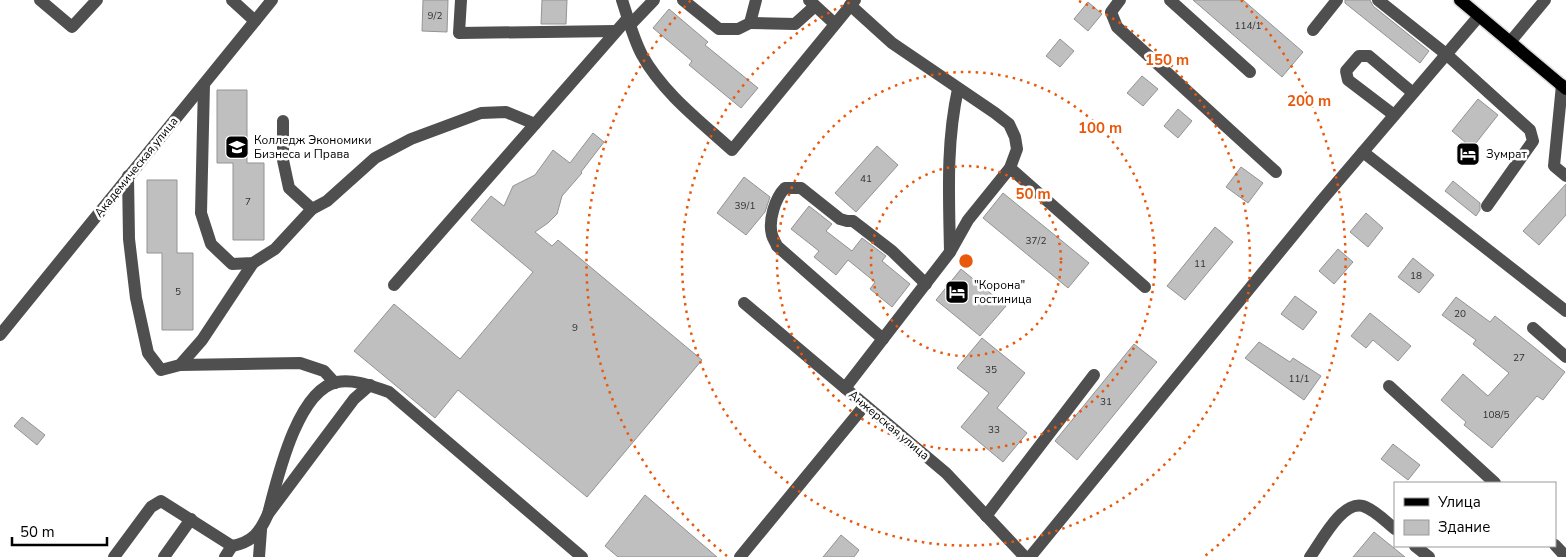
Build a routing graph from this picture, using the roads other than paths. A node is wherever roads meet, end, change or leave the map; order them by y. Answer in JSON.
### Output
{"nodes":[{"id":1,"x":40,"y":0,"type":"edge"},
{"id":2,"x":97,"y":0,"type":"edge"},
{"id":3,"x":232,"y":0,"type":"edge"},
{"id":4,"x":272,"y":0,"type":"edge"},
{"id":5,"x":460,"y":0,"type":"edge"},
{"id":6,"x":622,"y":0,"type":"edge"},
{"id":7,"x":654,"y":0,"type":"edge"},
{"id":8,"x":683,"y":0,"type":"edge"},
{"id":9,"x":756,"y":0,"type":"edge"},
{"id":10,"x":1120,"y":0,"type":"edge"},
{"id":11,"x":1170,"y":0,"type":"edge"},
{"id":12,"x":1337,"y":0,"type":"edge"},
{"id":13,"x":1378,"y":0,"type":"edge"},
{"id":14,"x":1460,"y":0,"type":"edge"},
{"id":15,"x":1544,"y":0,"type":"edge"},
{"id":16,"x":812,"y":3,"type":"edge"},
{"id":17,"x":853,"y":3,"type":"edge"},
{"id":18,"x":1479,"y":16,"type":"junction"},
{"id":19,"x":255,"y":21,"type":"junction"},
{"id":20,"x":629,"y":22,"type":"junction"},
{"id":21,"x":750,"y":23,"type":"junction"},
{"id":22,"x":835,"y":24,"type":"junction"},
{"id":23,"x":1312,"y":30,"type":"dead end"},
{"id":24,"x":616,"y":31,"type":"junction"},
{"id":25,"x":1510,"y":42,"type":"junction"},
{"id":26,"x":1446,"y":54,"type":"junction"},
{"id":27,"x":1250,"y":72,"type":"dead end"},
{"id":28,"x":204,"y":84,"type":"junction"},
{"id":29,"x":1564,"y":87,"type":"edge"},
{"id":30,"x":958,"y":89,"type":"junction"},
{"id":31,"x":1413,"y":93,"type":"junction"},
{"id":32,"x":1394,"y":115,"type":"junction"},
{"id":33,"x":283,"y":121,"type":"dead end"},
{"id":34,"x":535,"y":124,"type":"junction"},
{"id":35,"x":1363,"y":152,"type":"junction"},
{"id":36,"x":1010,"y":168,"type":"junction"},
{"id":37,"x":1276,"y":172,"type":"dead end"},
{"id":38,"x":128,"y":176,"type":"junction"},
{"id":39,"x":1566,"y":176,"type":"edge"},
{"id":40,"x":1487,"y":206,"type":"dead end"},
{"id":41,"x":312,"y":209,"type":"junction"},
{"id":42,"x":950,"y":252,"type":"junction"},
{"id":43,"x":253,"y":262,"type":"junction"},
{"id":44,"x":926,"y":284,"type":"junction"},
{"id":45,"x":394,"y":285,"type":"dead end"},
{"id":46,"x":1145,"y":287,"type":"dead end"},
{"id":47,"x":744,"y":303,"type":"dead end"},
{"id":48,"x":1566,"y":311,"type":"edge"},
{"id":49,"x":1534,"y":328,"type":"dead end"},
{"id":50,"x":0,"y":335,"type":"edge"},
{"id":51,"x":883,"y":339,"type":"junction"},
{"id":52,"x":1566,"y":357,"type":"edge"},
{"id":53,"x":180,"y":365,"type":"junction"},
{"id":54,"x":1094,"y":375,"type":"dead end"},
{"id":55,"x":335,"y":383,"type":"junction"},
{"id":56,"x":370,"y":385,"type":"junction"},
{"id":57,"x":1389,"y":386,"type":"dead end"},
{"id":58,"x":846,"y":388,"type":"junction"},
{"id":59,"x":866,"y":405,"type":"junction"},
{"id":60,"x":1494,"y":482,"type":"edge"},
{"id":61,"x":268,"y":514,"type":"junction"},
{"id":62,"x":986,"y":516,"type":"junction"},
{"id":63,"x":191,"y":519,"type":"junction"},
{"id":64,"x":1394,"y":528,"type":"edge"},
{"id":65,"x":260,"y":530,"type":"junction"},
{"id":66,"x":1416,"y":547,"type":"edge"},
{"id":67,"x":1556,"y":547,"type":"edge"},
{"id":68,"x":229,"y":552,"type":"edge"},
{"id":69,"x":114,"y":557,"type":"edge"},
{"id":70,"x":164,"y":557,"type":"edge"},
{"id":71,"x":259,"y":557,"type":"edge"},
{"id":72,"x":582,"y":557,"type":"edge"},
{"id":73,"x":740,"y":557,"type":"edge"},
{"id":74,"x":1025,"y":557,"type":"edge"},
{"id":75,"x":1030,"y":557,"type":"edge"},
{"id":76,"x":1310,"y":557,"type":"edge"},
{"id":77,"x":1429,"y":557,"type":"edge"},
{"id":78,"x":1566,"y":557,"type":"edge"}],
"edges":[{"from":1,"to":2,"type":"street"},
{"from":3,"to":19,"type":"street"},
{"from":4,"to":19,"type":"street","name":"Академическая улица"},
{"from":5,"to":24,"type":"street"},
{"from":6,"to":20,"type":"street"},
{"from":7,"to":20,"type":"street"},
{"from":8,"to":21,"type":"street"},
{"from":9,"to":21,"type":"street"},
{"from":10,"to":37,"type":"street"},
{"from":11,"to":27,"type":"street"},
{"from":12,"to":23,"type":"street"},
{"from":13,"to":26,"type":"street"},
{"from":14,"to":18,"type":"main road"},
{"from":15,"to":25,"type":"street"},
{"from":16,"to":21,"type":"street"},
{"from":16,"to":22,"type":"street"},
{"from":17,"to":22,"type":"street"},
{"from":17,"to":30,"type":"street"},
{"from":18,"to":25,"type":"main road"},
{"from":18,"to":26,"type":"street"},
{"from":19,"to":28,"type":"street","name":"Академическая улица"},
{"from":20,"to":22,"type":"street"},
{"from":20,"to":24,"type":"street"},
{"from":24,"to":34,"type":"street"},
{"from":25,"to":29,"type":"main road"},
{"from":26,"to":31,"type":"street"},
{"from":26,"to":40,"type":"street"},
{"from":28,"to":38,"type":"street","name":"Академическая улица"},
{"from":28,"to":43,"type":"street"},
{"from":29,"to":39,"type":"street"},
{"from":30,"to":36,"type":"street"},
{"from":30,"to":42,"type":"street"},
{"from":31,"to":32,"type":"street"},
{"from":31,"to":32,"type":"street"},
{"from":32,"to":35,"type":"street"},
{"from":33,"to":41,"type":"street"},
{"from":34,"to":41,"type":"street"},
{"from":34,"to":45,"type":"street"},
{"from":35,"to":48,"type":"street"},
{"from":35,"to":75,"type":"street"},
{"from":36,"to":42,"type":"street"},
{"from":36,"to":46,"type":"street"},
{"from":38,"to":50,"type":"street","name":"Академическая улица"},
{"from":38,"to":53,"type":"street"},
{"from":41,"to":43,"type":"street"},
{"from":42,"to":44,"type":"street"},
{"from":43,"to":53,"type":"street"},
{"from":44,"to":51,"type":"street"},
{"from":44,"to":51,"type":"street"},
{"from":47,"to":58,"type":"street","name":"Анжерская улица"},
{"from":49,"to":52,"type":"street"},
{"from":51,"to":58,"type":"street"},
{"from":53,"to":55,"type":"street"},
{"from":54,"to":62,"type":"street"},
{"from":55,"to":56,"type":"street"},
{"from":55,"to":61,"type":"street"},
{"from":56,"to":61,"type":"street"},
{"from":56,"to":72,"type":"street"},
{"from":57,"to":60,"type":"street"},
{"from":58,"to":59,"type":"street","name":"Анжерская улица"},
{"from":59,"to":62,"type":"street","name":"Анжерская улица"},
{"from":59,"to":73,"type":"street"},
{"from":61,"to":65,"type":"street"},
{"from":62,"to":74,"type":"street","name":"Анжерская улица"},
{"from":63,"to":68,"type":"street"},
{"from":63,"to":69,"type":"street"},
{"from":63,"to":70,"type":"street"},
{"from":64,"to":76,"type":"street"},
{"from":65,"to":68,"type":"street"},
{"from":65,"to":71,"type":"street"},
{"from":66,"to":77,"type":"street"},
{"from":67,"to":78,"type":"street"}]}
